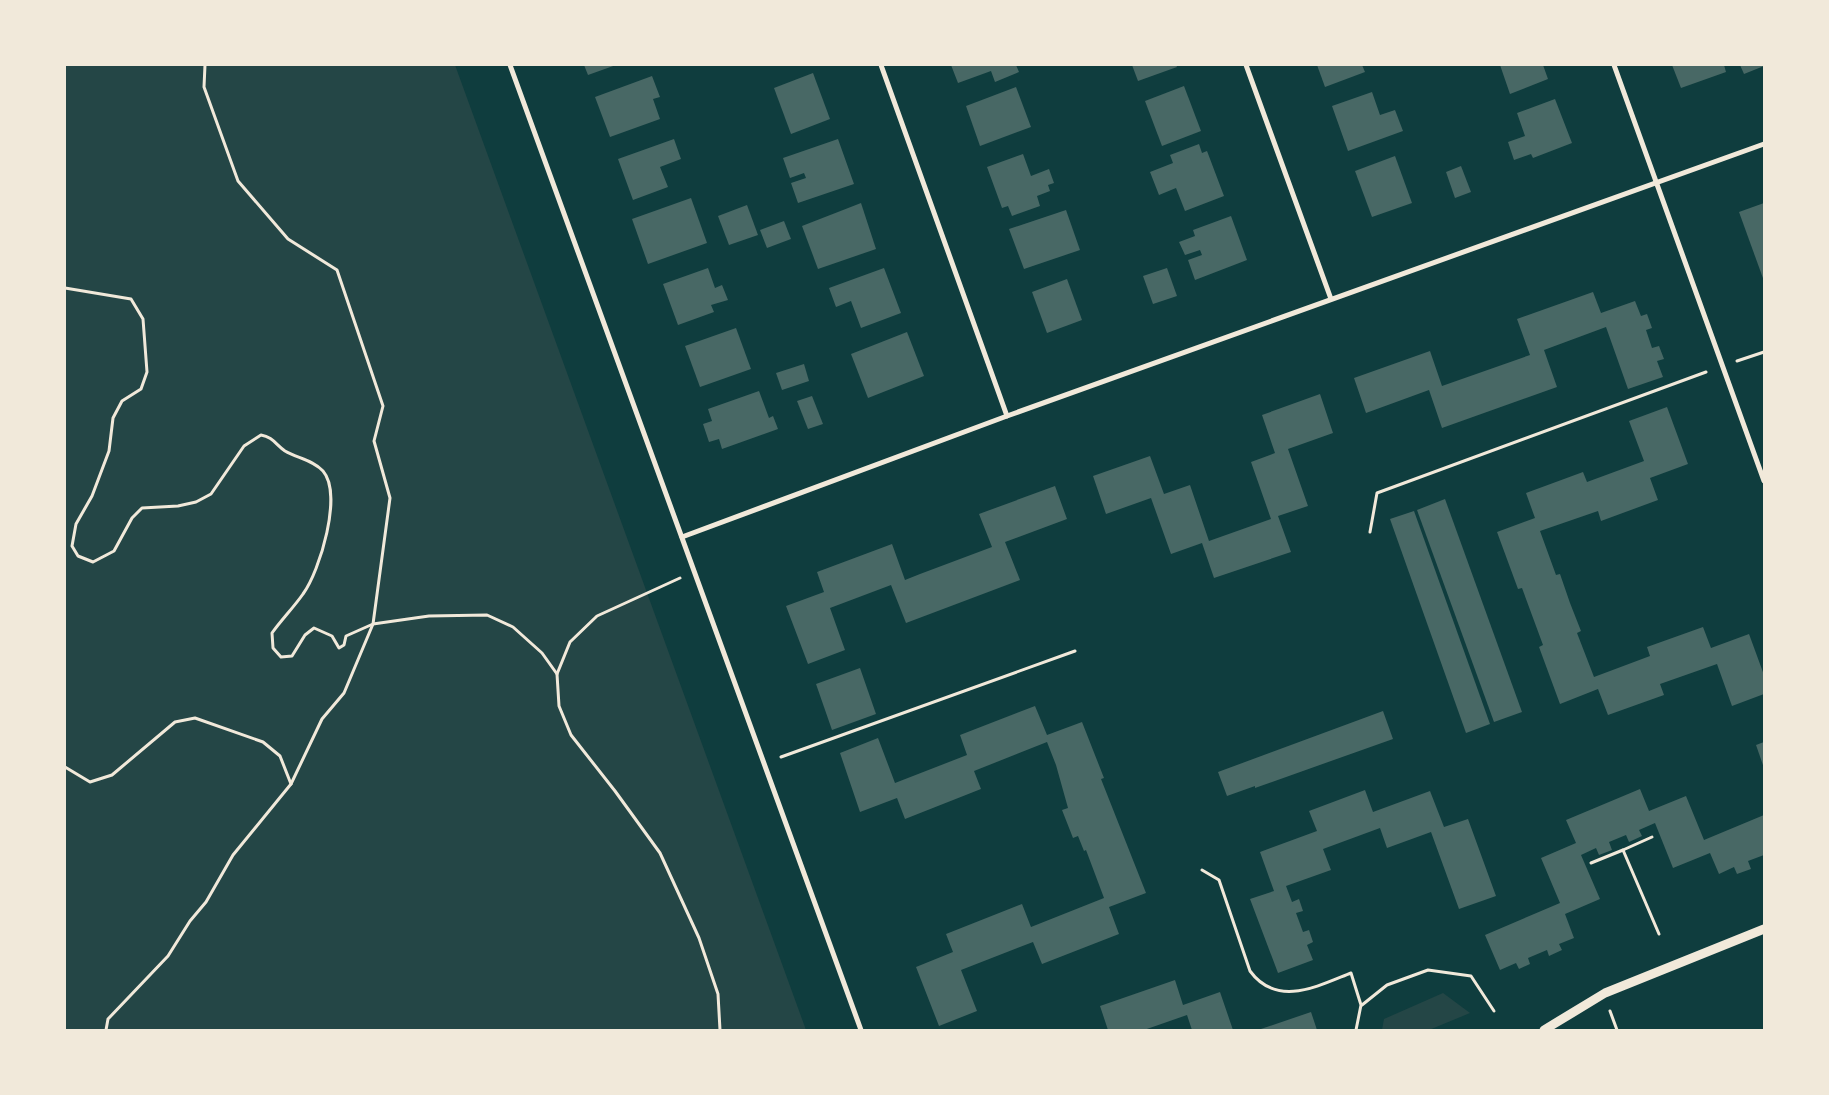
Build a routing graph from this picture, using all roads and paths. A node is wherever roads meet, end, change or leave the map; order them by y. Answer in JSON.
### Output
{"nodes":[{"id":1,"x":205,"y":65,"type":"edge"},
{"id":2,"x":510,"y":65,"type":"edge"},
{"id":3,"x":881,"y":65,"type":"edge"},
{"id":4,"x":1246,"y":65,"type":"edge"},
{"id":5,"x":1614,"y":65,"type":"edge"},
{"id":6,"x":1764,"y":144,"type":"edge"},
{"id":7,"x":1656,"y":184,"type":"junction"},
{"id":8,"x":65,"y":288,"type":"edge"},
{"id":9,"x":1330,"y":300,"type":"junction"},
{"id":10,"x":1764,"y":352,"type":"edge"},
{"id":11,"x":1722,"y":366,"type":"junction"},
{"id":12,"x":1007,"y":416,"type":"junction"},
{"id":13,"x":1764,"y":481,"type":"edge"},
{"id":14,"x":1370,"y":532,"type":"dead end"},
{"id":15,"x":682,"y":537,"type":"junction"},
{"id":16,"x":694,"y":572,"type":"junction"},
{"id":17,"x":373,"y":624,"type":"junction"},
{"id":18,"x":1075,"y":651,"type":"dead end"},
{"id":19,"x":557,"y":674,"type":"junction"},
{"id":20,"x":764,"y":763,"type":"junction"},
{"id":21,"x":65,"y":767,"type":"edge"},
{"id":22,"x":291,"y":784,"type":"junction"},
{"id":23,"x":1652,"y":837,"type":"dead end"},
{"id":24,"x":1623,"y":850,"type":"junction"},
{"id":25,"x":1591,"y":863,"type":"dead end"},
{"id":26,"x":1202,"y":870,"type":"dead end"},
{"id":27,"x":1764,"y":929,"type":"edge"},
{"id":28,"x":1659,"y":934,"type":"dead end"},
{"id":29,"x":1361,"y":1005,"type":"junction"},
{"id":30,"x":1494,"y":1011,"type":"dead end"},
{"id":31,"x":106,"y":1030,"type":"edge"},
{"id":32,"x":720,"y":1030,"type":"edge"},
{"id":33,"x":861,"y":1030,"type":"edge"},
{"id":34,"x":1356,"y":1030,"type":"edge"},
{"id":35,"x":1544,"y":1030,"type":"edge"}],
"edges":[{"from":1,"to":17,"type":"path"},
{"from":2,"to":15,"type":"street"},
{"from":3,"to":12,"type":"street"},
{"from":4,"to":9,"type":"street"},
{"from":5,"to":7,"type":"street"},
{"from":6,"to":7,"type":"street"},
{"from":7,"to":9,"type":"street"},
{"from":7,"to":11,"type":"street"},
{"from":8,"to":17,"type":"path"},
{"from":9,"to":12,"type":"street"},
{"from":10,"to":11,"type":"path"},
{"from":11,"to":13,"type":"street"},
{"from":11,"to":14,"type":"path"},
{"from":12,"to":15,"type":"street"},
{"from":15,"to":16,"type":"street"},
{"from":16,"to":19,"type":"path"},
{"from":16,"to":20,"type":"street"},
{"from":17,"to":19,"type":"path"},
{"from":17,"to":22,"type":"path"},
{"from":18,"to":20,"type":"path"},
{"from":19,"to":32,"type":"path"},
{"from":20,"to":33,"type":"street"},
{"from":21,"to":22,"type":"path"},
{"from":22,"to":31,"type":"path"},
{"from":23,"to":24,"type":"path"},
{"from":24,"to":25,"type":"path"},
{"from":24,"to":28,"type":"path"},
{"from":26,"to":29,"type":"path"},
{"from":27,"to":35,"type":"street"},
{"from":29,"to":30,"type":"path"},
{"from":29,"to":34,"type":"path"}]}
